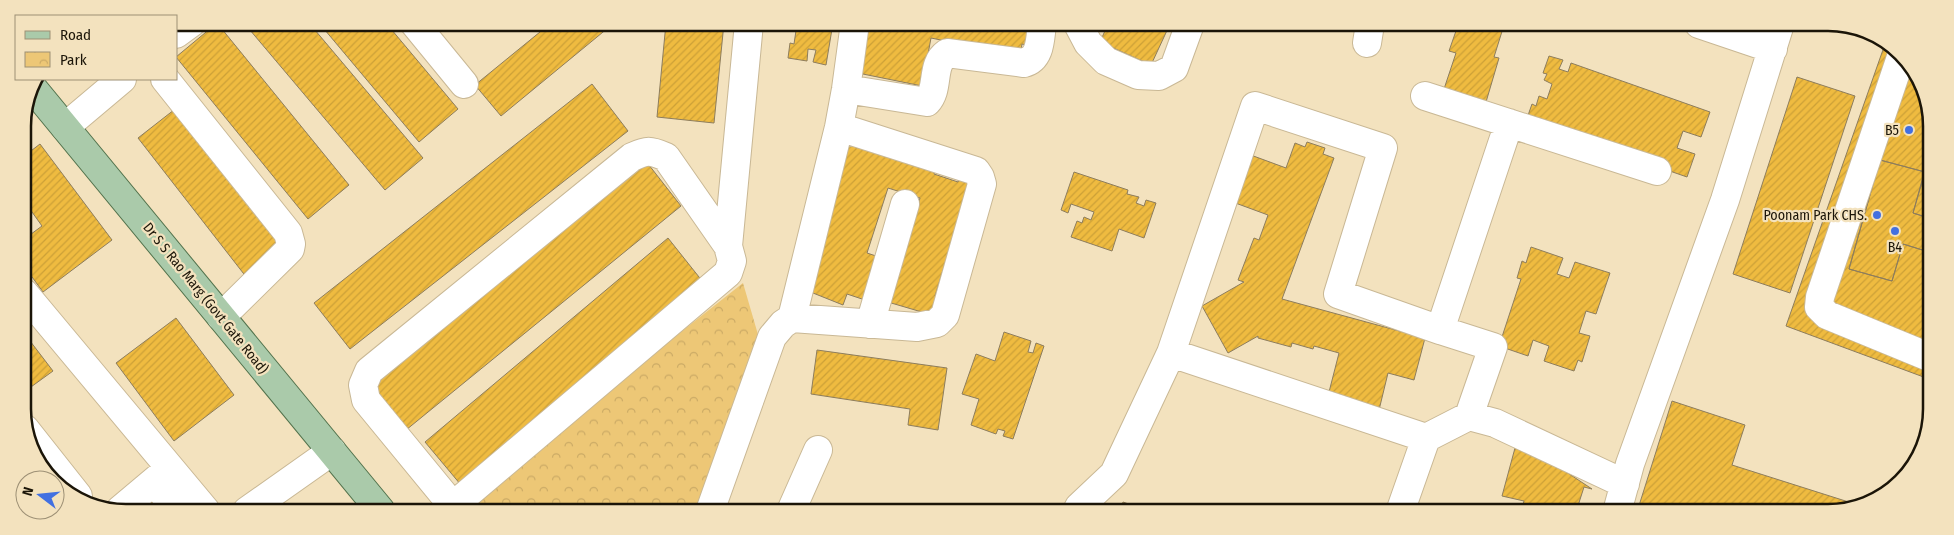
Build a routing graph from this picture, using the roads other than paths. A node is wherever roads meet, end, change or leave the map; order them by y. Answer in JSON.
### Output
{"nodes":[{"id":1,"x":421,"y":31,"type":"edge"},
{"id":2,"x":748,"y":31,"type":"edge"},
{"id":3,"x":854,"y":31,"type":"edge"},
{"id":4,"x":1041,"y":31,"type":"edge"},
{"id":5,"x":1082,"y":31,"type":"edge"},
{"id":6,"x":1187,"y":31,"type":"edge"},
{"id":7,"x":1741,"y":31,"type":"edge"},
{"id":8,"x":1777,"y":37,"type":"edge"},
{"id":9,"x":1899,"y":63,"type":"edge"},
{"id":10,"x":121,"y":80,"type":"edge"},
{"id":11,"x":166,"y":80,"type":"edge"},
{"id":12,"x":464,"y":84,"type":"dead end"},
{"id":13,"x":846,"y":89,"type":"junction"},
{"id":14,"x":37,"y":93,"type":"edge"},
{"id":15,"x":1425,"y":96,"type":"dead end"},
{"id":16,"x":1509,"y":123,"type":"junction"},
{"id":17,"x":65,"y":127,"type":"junction"},
{"id":18,"x":839,"y":127,"type":"junction"},
{"id":19,"x":1657,"y":170,"type":"dead end"},
{"id":20,"x":905,"y":204,"type":"dead end"},
{"id":21,"x":728,"y":246,"type":"junction"},
{"id":22,"x":31,"y":302,"type":"edge"},
{"id":23,"x":221,"y":317,"type":"junction"},
{"id":24,"x":792,"y":318,"type":"junction"},
{"id":25,"x":870,"y":324,"type":"junction"},
{"id":26,"x":1440,"y":330,"type":"junction"},
{"id":27,"x":1171,"y":353,"type":"junction"},
{"id":28,"x":1923,"y":354,"type":"edge"},
{"id":29,"x":1469,"y":416,"type":"junction"},
{"id":30,"x":1426,"y":438,"type":"junction"},
{"id":31,"x":40,"y":449,"type":"edge"},
{"id":32,"x":818,"y":450,"type":"dead end"},
{"id":33,"x":332,"y":451,"type":"junction"},
{"id":34,"x":162,"y":475,"type":"junction"},
{"id":35,"x":1625,"y":484,"type":"junction"},
{"id":36,"x":69,"y":485,"type":"edge"},
{"id":37,"x":127,"y":504,"type":"edge"},
{"id":38,"x":175,"y":504,"type":"edge"},
{"id":39,"x":198,"y":504,"type":"edge"},
{"id":40,"x":257,"y":504,"type":"edge"},
{"id":41,"x":375,"y":504,"type":"edge"},
{"id":42,"x":447,"y":504,"type":"edge"},
{"id":43,"x":455,"y":504,"type":"edge"},
{"id":44,"x":712,"y":504,"type":"edge"},
{"id":45,"x":794,"y":504,"type":"edge"},
{"id":46,"x":1082,"y":504,"type":"edge"},
{"id":47,"x":1403,"y":504,"type":"edge"},
{"id":48,"x":1619,"y":504,"type":"edge"}],
"edges":[{"from":1,"to":12,"type":"street"},
{"from":2,"to":21,"type":"street"},
{"from":3,"to":13,"type":"street"},
{"from":4,"to":13,"type":"street"},
{"from":5,"to":6,"type":"street"},
{"from":7,"to":8,"type":"street"},
{"from":8,"to":35,"type":"street"},
{"from":9,"to":28,"type":"street"},
{"from":10,"to":17,"type":"street"},
{"from":11,"to":23,"type":"street"},
{"from":13,"to":18,"type":"street"},
{"from":14,"to":17,"type":"main road","name":"Dr S S Rao Marg (Govt Gate Road)"},
{"from":15,"to":16,"type":"street"},
{"from":16,"to":19,"type":"street"},
{"from":16,"to":26,"type":"street"},
{"from":17,"to":23,"type":"main road","name":"Dr S S Rao Marg (Govt Gate Road)"},
{"from":18,"to":24,"type":"street"},
{"from":18,"to":25,"type":"street"},
{"from":20,"to":25,"type":"street"},
{"from":21,"to":42,"type":"street"},
{"from":21,"to":43,"type":"street"},
{"from":22,"to":34,"type":"street"},
{"from":23,"to":33,"type":"main road","name":"Dr S S Rao Marg (Govt Gate Road)"},
{"from":24,"to":25,"type":"street"},
{"from":24,"to":44,"type":"street"},
{"from":26,"to":27,"type":"street"},
{"from":26,"to":29,"type":"street"},
{"from":27,"to":30,"type":"street"},
{"from":27,"to":46,"type":"street"},
{"from":29,"to":30,"type":"street"},
{"from":29,"to":35,"type":"street"},
{"from":30,"to":47,"type":"street"},
{"from":31,"to":36,"type":"street"},
{"from":32,"to":45,"type":"street"},
{"from":33,"to":40,"type":"street"},
{"from":33,"to":41,"type":"main road","name":"Dr S S Rao Marg (Govt Gate Road)"},
{"from":34,"to":37,"type":"street"},
{"from":34,"to":38,"type":"street"},
{"from":34,"to":39,"type":"street"},
{"from":35,"to":48,"type":"street"}]}
